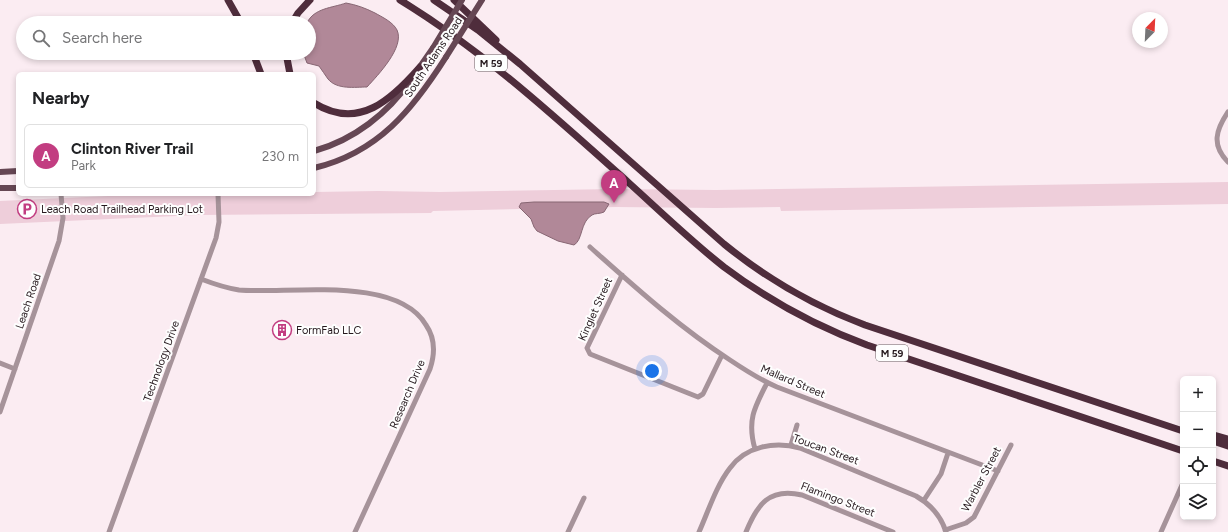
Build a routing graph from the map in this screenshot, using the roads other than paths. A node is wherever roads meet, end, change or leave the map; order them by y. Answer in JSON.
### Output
{"nodes":[{"id":1,"x":228,"y":0,"type":"edge"},
{"id":2,"x":310,"y":0,"type":"edge"},
{"id":3,"x":393,"y":0,"type":"edge"},
{"id":4,"x":400,"y":0,"type":"edge"},
{"id":5,"x":434,"y":0,"type":"edge"},
{"id":6,"x":454,"y":0,"type":"edge"},
{"id":7,"x":462,"y":0,"type":"edge"},
{"id":8,"x":482,"y":0,"type":"edge"},
{"id":9,"x":420,"y":12,"type":"junction"},
{"id":10,"x":237,"y":16,"type":"edge"},
{"id":11,"x":296,"y":16,"type":"edge"},
{"id":12,"x":256,"y":60,"type":"edge"},
{"id":13,"x":287,"y":60,"type":"edge"},
{"id":14,"x":520,"y":64,"type":"junction"},
{"id":15,"x":420,"y":67,"type":"junction"},
{"id":16,"x":260,"y":72,"type":"edge"},
{"id":17,"x":289,"y":72,"type":"edge"},
{"id":18,"x":316,"y":104,"type":"edge"},
{"id":19,"x":1228,"y":112,"type":"edge"},
{"id":20,"x":316,"y":150,"type":"edge"},
{"id":21,"x":1228,"y":162,"type":"edge"},
{"id":22,"x":316,"y":167,"type":"edge"},
{"id":23,"x":16,"y":171,"type":"edge"},
{"id":24,"x":0,"y":172,"type":"edge"},
{"id":25,"x":0,"y":188,"type":"edge"},
{"id":26,"x":16,"y":188,"type":"edge"},
{"id":27,"x":61,"y":196,"type":"edge"},
{"id":28,"x":218,"y":196,"type":"edge"},
{"id":29,"x":590,"y":247,"type":"dead end"},
{"id":30,"x":622,"y":275,"type":"junction"},
{"id":31,"x":201,"y":279,"type":"junction"},
{"id":32,"x":722,"y":355,"type":"junction"},
{"id":33,"x":0,"y":363,"type":"edge"},
{"id":34,"x":15,"y":369,"type":"junction"},
{"id":35,"x":767,"y":383,"type":"junction"},
{"id":36,"x":1112,"y":407,"type":"junction"},
{"id":37,"x":0,"y":412,"type":"edge"},
{"id":38,"x":797,"y":425,"type":"dead end"},
{"id":39,"x":1180,"y":425,"type":"edge"},
{"id":40,"x":1180,"y":430,"type":"edge"},
{"id":41,"x":1216,"y":436,"type":"edge"},
{"id":42,"x":1228,"y":439,"type":"edge"},
{"id":43,"x":1216,"y":442,"type":"edge"},
{"id":44,"x":1011,"y":445,"type":"dead end"},
{"id":45,"x":791,"y":446,"type":"junction"},
{"id":46,"x":1228,"y":446,"type":"edge"},
{"id":47,"x":756,"y":449,"type":"junction"},
{"id":48,"x":1180,"y":450,"type":"edge"},
{"id":49,"x":948,"y":453,"type":"junction"},
{"id":50,"x":1216,"y":462,"type":"edge"},
{"id":51,"x":1228,"y":466,"type":"edge"},
{"id":52,"x":998,"y":471,"type":"junction"},
{"id":53,"x":1180,"y":489,"type":"edge"},
{"id":54,"x":584,"y":498,"type":"dead end"},
{"id":55,"x":924,"y":500,"type":"junction"},
{"id":56,"x":946,"y":531,"type":"edge"},
{"id":57,"x":109,"y":532,"type":"edge"},
{"id":58,"x":355,"y":532,"type":"edge"},
{"id":59,"x":568,"y":532,"type":"edge"},
{"id":60,"x":699,"y":532,"type":"edge"},
{"id":61,"x":746,"y":532,"type":"edge"},
{"id":62,"x":893,"y":532,"type":"edge"},
{"id":63,"x":1161,"y":532,"type":"edge"}],
"edges":[{"from":1,"to":10,"type":"highway"},
{"from":2,"to":11,"type":"highway"},
{"from":3,"to":9,"type":"highway"},
{"from":4,"to":9,"type":"highway","number":"M 59"},
{"from":5,"to":14,"type":"highway","number":"M 59"},
{"from":6,"to":14,"type":"highway"},
{"from":7,"to":15,"type":"main road","name":"South Adams Road","bridge":true},
{"from":8,"to":22,"type":"main road","name":"South Adams Road","bridge":true},
{"from":9,"to":48,"type":"highway","number":"M 59"},
{"from":12,"to":16,"type":"highway"},
{"from":13,"to":17,"type":"highway"},
{"from":14,"to":36,"type":"highway","number":"M 59"},
{"from":15,"to":18,"type":"highway"},
{"from":15,"to":20,"type":"main road","name":"South Adams Road"},
{"from":19,"to":21,"type":"street"},
{"from":23,"to":24,"type":"main road"},
{"from":25,"to":26,"type":"main road"},
{"from":27,"to":34,"type":"street","name":"Leach Road"},
{"from":28,"to":31,"type":"street","name":"Technology Drive"},
{"from":29,"to":30,"type":"street","name":"Mallard Street"},
{"from":30,"to":32,"type":"street","name":"Mallard Street"},
{"from":30,"to":32,"type":"street","name":"Kinglet Street"},
{"from":31,"to":57,"type":"street","name":"Technology Drive"},
{"from":31,"to":58,"type":"street","name":"Research Drive"},
{"from":32,"to":35,"type":"street","name":"Mallard Street"},
{"from":33,"to":34,"type":"street"},
{"from":34,"to":37,"type":"street","name":"Leach Road"},
{"from":35,"to":47,"type":"street"},
{"from":35,"to":49,"type":"street","name":"Mallard Street"},
{"from":36,"to":39,"type":"highway"},
{"from":36,"to":40,"type":"highway","number":"M 59"},
{"from":38,"to":45,"type":"street"},
{"from":41,"to":42,"type":"highway"},
{"from":43,"to":46,"type":"highway"},
{"from":44,"to":52,"type":"street","name":"Warbler Street"},
{"from":45,"to":47,"type":"street","name":"Toucan Street"},
{"from":45,"to":55,"type":"street","name":"Toucan Street"},
{"from":47,"to":60,"type":"street","name":"Toucan Street"},
{"from":49,"to":52,"type":"street","name":"Mallard Street"},
{"from":49,"to":55,"type":"street"},
{"from":50,"to":51,"type":"highway"},
{"from":52,"to":56,"type":"street","name":"Warbler Street"},
{"from":53,"to":63,"type":"street"},
{"from":54,"to":59,"type":"street"},
{"from":55,"to":56,"type":"street","name":"Toucan Street"},
{"from":61,"to":62,"type":"street","name":"Flamingo Street"}]}
